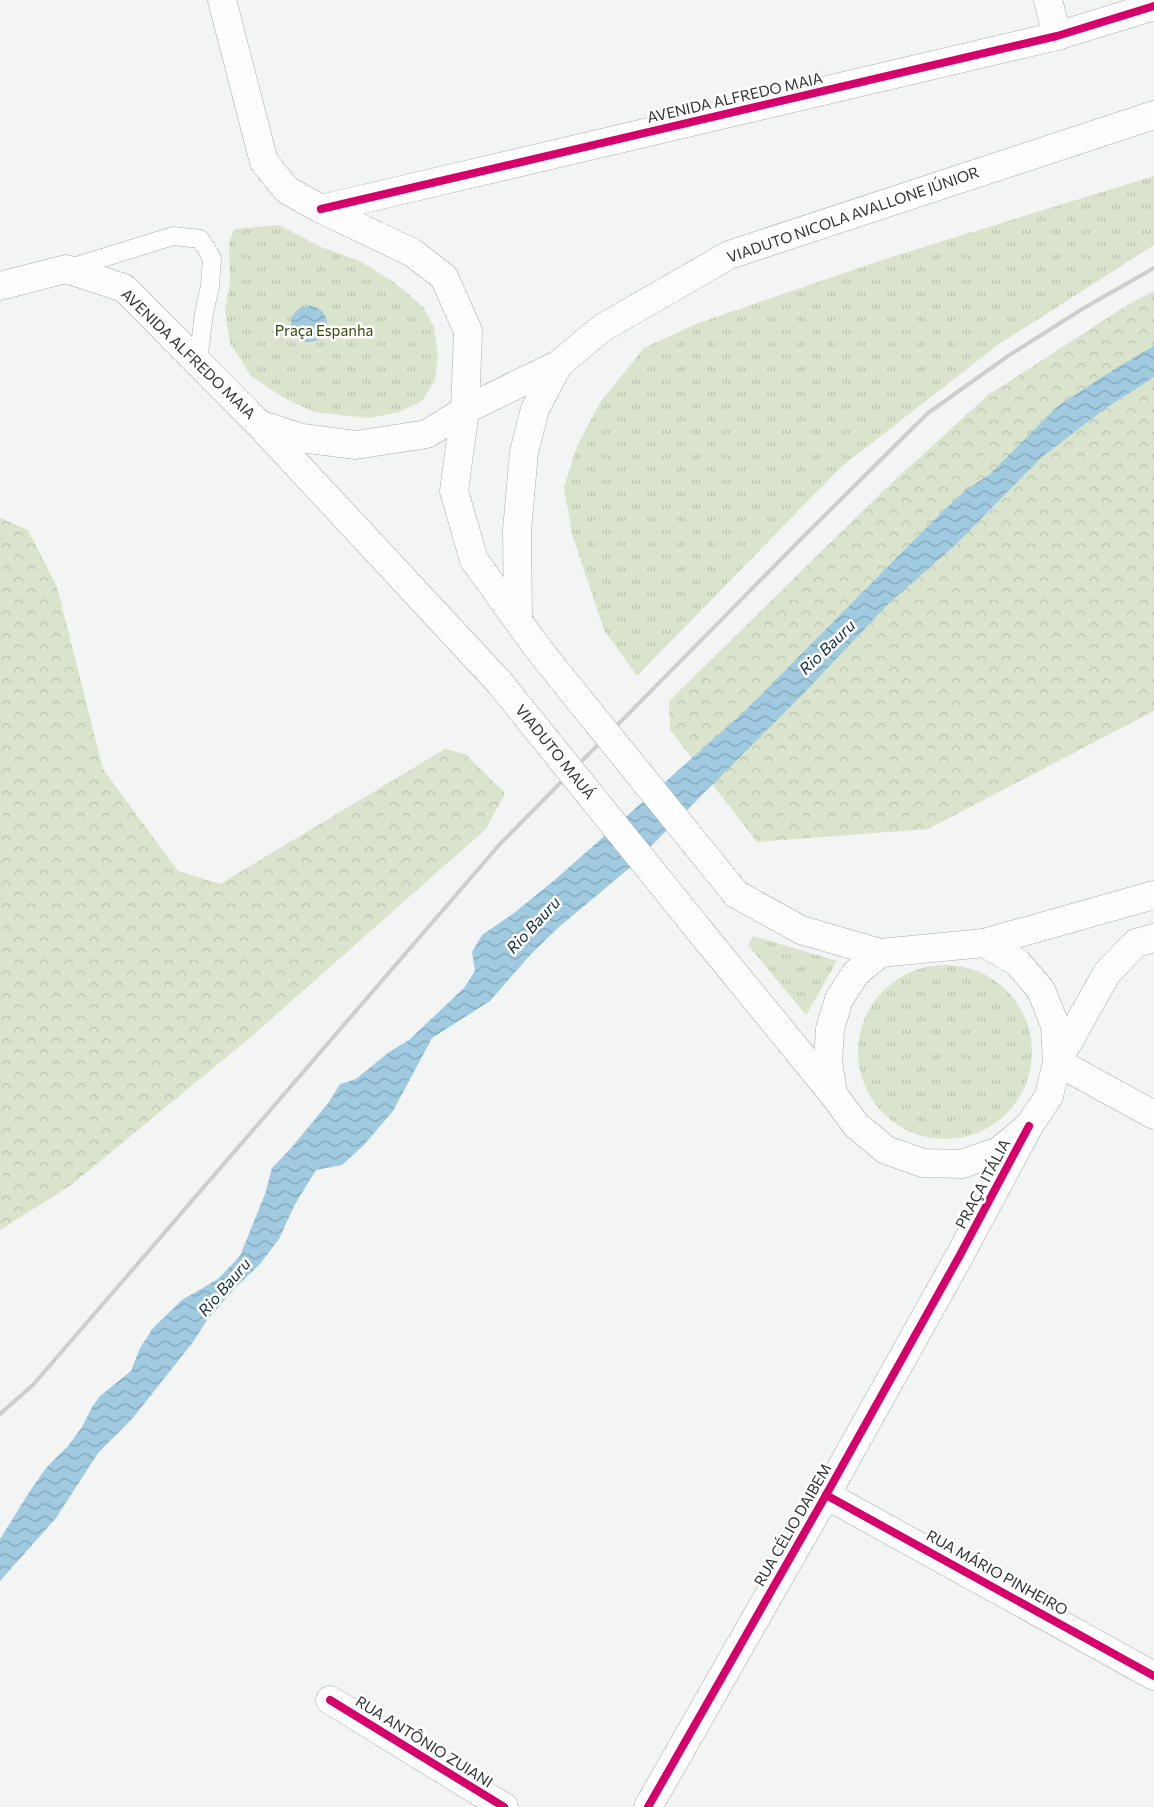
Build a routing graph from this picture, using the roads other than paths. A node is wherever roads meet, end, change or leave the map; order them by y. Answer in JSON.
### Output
{"nodes":[{"id":1,"x":222,"y":0,"type":"edge"},
{"id":2,"x":1048,"y":0,"type":"edge"},
{"id":3,"x":1154,"y":6,"type":"edge"},
{"id":4,"x":1057,"y":36,"type":"junction"},
{"id":5,"x":1154,"y":115,"type":"edge"},
{"id":6,"x":321,"y":209,"type":"junction"},
{"id":7,"x":66,"y":269,"type":"junction"},
{"id":8,"x":0,"y":286,"type":"edge"},
{"id":9,"x":198,"y":362,"type":"junction"},
{"id":10,"x":559,"y":364,"type":"junction"},
{"id":11,"x":465,"y":410,"type":"junction"},
{"id":12,"x":259,"y":424,"type":"junction"},
{"id":13,"x":518,"y":620,"type":"junction"},
{"id":14,"x":1154,"y":895,"type":"edge"},
{"id":15,"x":1154,"y":938,"type":"edge"},
{"id":16,"x":984,"y":943,"type":"junction"},
{"id":17,"x":880,"y":953,"type":"junction"},
{"id":18,"x":1057,"y":1062,"type":"junction"},
{"id":19,"x":834,"y":1094,"type":"junction"},
{"id":20,"x":1154,"y":1115,"type":"edge"},
{"id":21,"x":1029,"y":1126,"type":"junction"},
{"id":22,"x":960,"y":1255,"type":"joint"},
{"id":23,"x":826,"y":1495,"type":"junction"},
{"id":24,"x":1154,"y":1676,"type":"edge"},
{"id":25,"x":330,"y":1700,"type":"dead end"},
{"id":26,"x":504,"y":1807,"type":"edge"},
{"id":27,"x":648,"y":1807,"type":"edge"}],
"edges":[{"from":1,"to":6,"type":"main road"},
{"from":2,"to":4,"type":"main road"},
{"from":3,"to":4,"type":"main road","name":"AVENIDA ALFREDO MAIA"},
{"from":4,"to":6,"type":"main road","name":"AVENIDA ALFREDO MAIA"},
{"from":5,"to":10,"type":"main road","name":"VIADUTO NICOLA AVALLONE JÚNIOR"},
{"from":6,"to":11,"type":"main road"},
{"from":7,"to":8,"type":"main road"},
{"from":7,"to":9,"type":"main road","name":"AVENIDA ALFREDO MAIA"},
{"from":7,"to":9,"type":"lane"},
{"from":9,"to":12,"type":"main road","name":"AVENIDA ALFREDO MAIA"},
{"from":10,"to":11,"type":"main road","name":"VIADUTO NICOLA AVALLONE JÚNIOR"},
{"from":10,"to":13,"type":"main road"},
{"from":11,"to":12,"type":"main road"},
{"from":11,"to":13,"type":"main road"},
{"from":12,"to":19,"type":"main road","name":"VIADUTO MAUÁ","bridge":true},
{"from":13,"to":17,"type":"main road","bridge":true},
{"from":14,"to":16,"type":"main road"},
{"from":15,"to":18,"type":"main road"},
{"from":16,"to":17,"type":"main road"},
{"from":16,"to":18,"type":"main road","name":"PRAÇA ITÁLIA"},
{"from":17,"to":19,"type":"main road","name":"PRAÇA ITÁLIA"},
{"from":18,"to":20,"type":"main road"},
{"from":18,"to":21,"type":"main road","name":"PRAÇA ITÁLIA"},
{"from":19,"to":21,"type":"main road","name":"PRAÇA ITÁLIA"},
{"from":21,"to":22,"type":"main road","name":"PRAÇA ITÁLIA"},
{"from":22,"to":23,"type":"main road","name":"RUA CÉLIO DAIBEM"},
{"from":23,"to":24,"type":"main road","name":"RUA MÁRIO PINHEIRO"},
{"from":23,"to":27,"type":"main road","name":"RUA CÉLIO DAIBEM"},
{"from":25,"to":26,"type":"main road","name":"RUA ANTÔNIO ZUIANI"}]}
